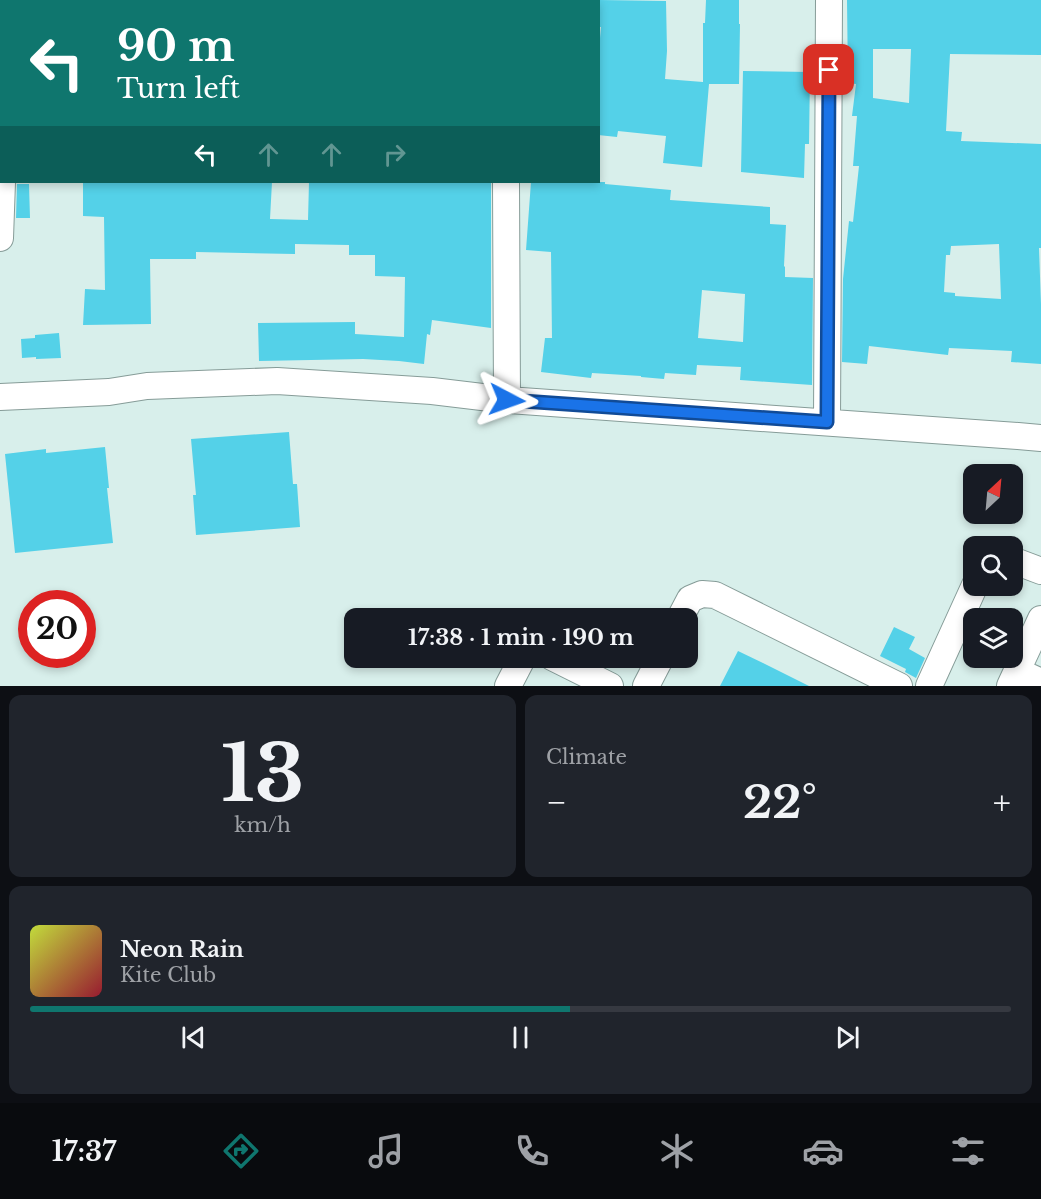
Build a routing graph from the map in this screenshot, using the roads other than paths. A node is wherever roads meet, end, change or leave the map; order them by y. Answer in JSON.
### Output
{"nodes":[{"id":1,"x":829,"y":0,"type":"edge"},
{"id":2,"x":2,"y":183,"type":"edge"},
{"id":3,"x":506,"y":183,"type":"edge"},
{"id":4,"x":0,"y":238,"type":"edge"},
{"id":5,"x":0,"y":397,"type":"edge"},
{"id":6,"x":507,"y":400,"type":"junction"},
{"id":7,"x":827,"y":422,"type":"junction"},
{"id":8,"x":1041,"y":438,"type":"edge"},
{"id":9,"x":1023,"y":564,"type":"edge"},
{"id":10,"x":1041,"y":571,"type":"edge"},
{"id":11,"x":970,"y":596,"type":"edge"},
{"id":12,"x":685,"y":608,"type":"edge"},
{"id":13,"x":1041,"y":619,"type":"edge"},
{"id":14,"x":517,"y":668,"type":"edge"},
{"id":15,"x":574,"y":668,"type":"edge"},
{"id":16,"x":655,"y":668,"type":"edge"},
{"id":17,"x":1014,"y":678,"type":"edge"},
{"id":18,"x":1041,"y":682,"type":"edge"},
{"id":19,"x":508,"y":686,"type":"edge"},
{"id":20,"x":610,"y":686,"type":"edge"},
{"id":21,"x":646,"y":686,"type":"edge"},
{"id":22,"x":899,"y":686,"type":"edge"},
{"id":23,"x":929,"y":686,"type":"edge"}],
"edges":[{"from":1,"to":7,"type":"street"},
{"from":2,"to":4,"type":"street"},
{"from":3,"to":6,"type":"street"},
{"from":5,"to":6,"type":"street"},
{"from":6,"to":7,"type":"street"},
{"from":7,"to":8,"type":"street"},
{"from":9,"to":10,"type":"street"},
{"from":11,"to":23,"type":"street"},
{"from":12,"to":22,"type":"street"},
{"from":13,"to":17,"type":"street"},
{"from":14,"to":19,"type":"street"},
{"from":15,"to":20,"type":"street"},
{"from":16,"to":21,"type":"street"},
{"from":17,"to":18,"type":"street"}]}
